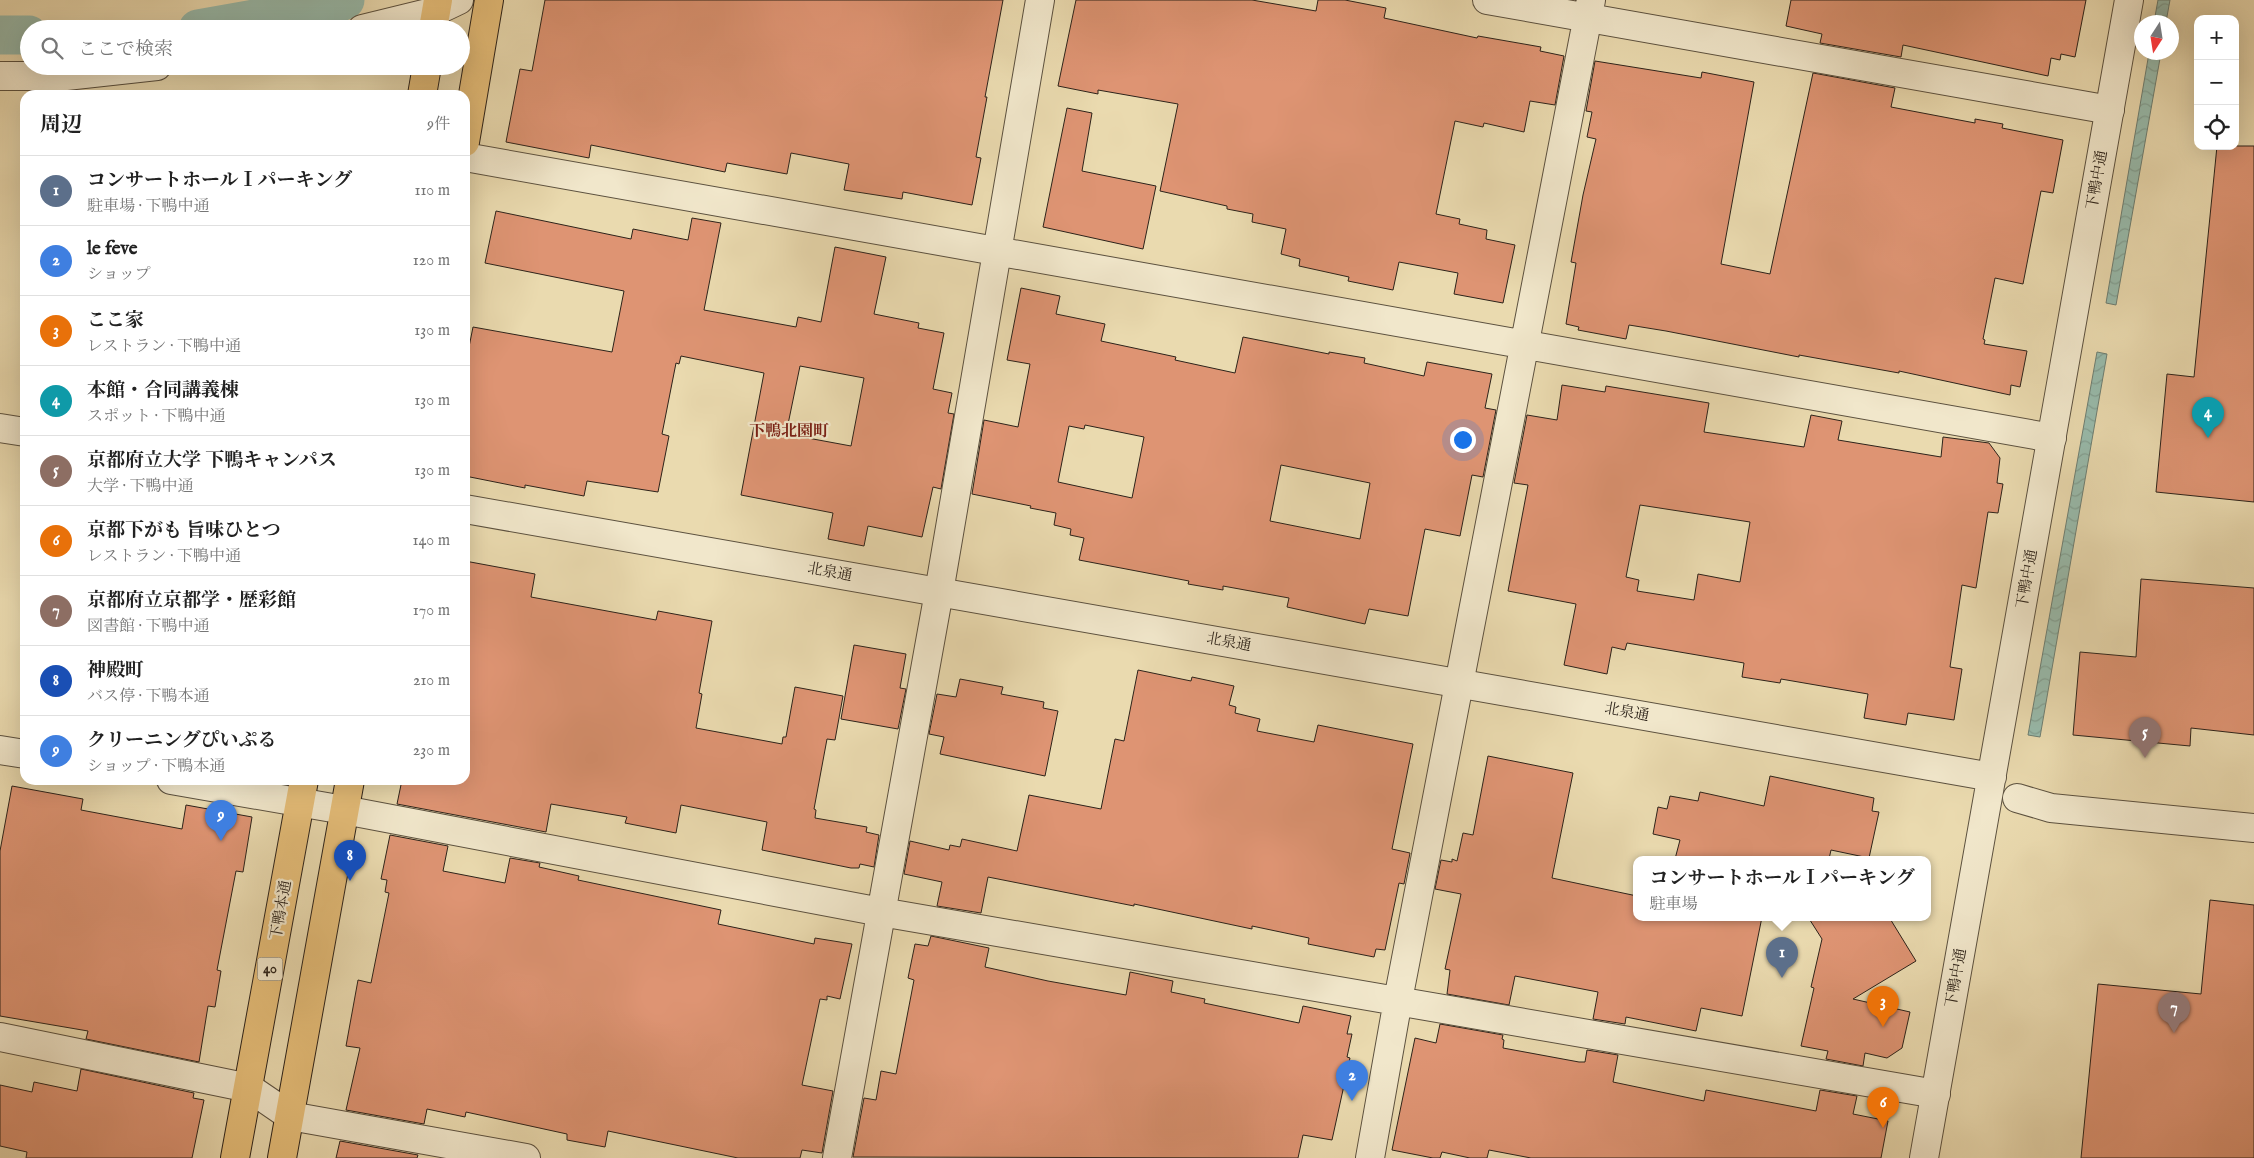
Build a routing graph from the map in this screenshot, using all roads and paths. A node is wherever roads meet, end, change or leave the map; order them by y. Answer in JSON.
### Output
{"nodes":[{"id":1,"x":489,"y":0,"type":"edge"},
{"id":2,"x":1040,"y":0,"type":"edge"},
{"id":3,"x":1486,"y":0,"type":"edge"},
{"id":4,"x":2129,"y":0,"type":"edge"},
{"id":5,"x":1589,"y":9,"type":"edge"},
{"id":6,"x":442,"y":10,"type":"edge"},
{"id":7,"x":400,"y":20,"type":"edge"},
{"id":8,"x":75,"y":75,"type":"edge"},
{"id":9,"x":425,"y":75,"type":"edge"},
{"id":10,"x":0,"y":76,"type":"edge"},
{"id":11,"x":423,"y":90,"type":"edge"},
{"id":12,"x":2110,"y":110,"type":"junction"},
{"id":13,"x":470,"y":112,"type":"edge"},
{"id":14,"x":470,"y":158,"type":"edge"},
{"id":15,"x":996,"y":251,"type":"junction"},
{"id":16,"x":1525,"y":345,"type":"junction"},
{"id":17,"x":0,"y":428,"type":"edge"},
{"id":18,"x":20,"y":431,"type":"edge"},
{"id":19,"x":2052,"y":438,"type":"junction"},
{"id":20,"x":470,"y":510,"type":"edge"},
{"id":21,"x":939,"y":592,"type":"junction"},
{"id":22,"x":1458,"y":682,"type":"junction"},
{"id":23,"x":0,"y":750,"type":"edge"},
{"id":24,"x":20,"y":753,"type":"edge"},
{"id":25,"x":1992,"y":777,"type":"junction"},
{"id":26,"x":231,"y":785,"type":"edge"},
{"id":27,"x":349,"y":785,"type":"edge"},
{"id":28,"x":302,"y":791,"type":"edge"},
{"id":29,"x":2017,"y":798,"type":"dead end"},
{"id":30,"x":344,"y":810,"type":"junction"},
{"id":31,"x":2254,"y":828,"type":"edge"},
{"id":32,"x":882,"y":912,"type":"junction"},
{"id":33,"x":1398,"y":1000,"type":"junction"},
{"id":34,"x":0,"y":1037,"type":"edge"},
{"id":35,"x":249,"y":1088,"type":"junction"},
{"id":36,"x":1936,"y":1094,"type":"junction"},
{"id":37,"x":290,"y":1116,"type":"junction"},
{"id":38,"x":235,"y":1158,"type":"edge"},
{"id":39,"x":282,"y":1158,"type":"edge"},
{"id":40,"x":526,"y":1158,"type":"edge"},
{"id":41,"x":837,"y":1158,"type":"edge"},
{"id":42,"x":1370,"y":1158,"type":"edge"},
{"id":43,"x":1924,"y":1158,"type":"edge"}],
"edges":[{"from":1,"to":13,"type":"main road"},
{"from":2,"to":15,"type":"street"},
{"from":3,"to":5,"type":"street"},
{"from":4,"to":12,"type":"street","name":"下鴨中通"},
{"from":5,"to":12,"type":"street"},
{"from":5,"to":16,"type":"street"},
{"from":6,"to":7,"type":"street"},
{"from":8,"to":10,"type":"street"},
{"from":9,"to":11,"type":"main road"},
{"from":12,"to":19,"type":"street","name":"下鴨中通"},
{"from":14,"to":15,"type":"street"},
{"from":15,"to":16,"type":"street"},
{"from":15,"to":21,"type":"street"},
{"from":16,"to":19,"type":"street"},
{"from":16,"to":22,"type":"street"},
{"from":17,"to":18,"type":"street"},
{"from":19,"to":25,"type":"street","name":"下鴨中通"},
{"from":20,"to":21,"type":"street","name":"北泉通"},
{"from":21,"to":22,"type":"street","name":"北泉通"},
{"from":21,"to":32,"type":"street"},
{"from":22,"to":25,"type":"street","name":"北泉通"},
{"from":22,"to":33,"type":"street"},
{"from":23,"to":24,"type":"street"},
{"from":25,"to":36,"type":"street","name":"下鴨中通"},
{"from":26,"to":28,"type":"street"},
{"from":27,"to":30,"type":"main road"},
{"from":28,"to":30,"type":"street"},
{"from":28,"to":35,"type":"main road","name":"下鴨本通","number":"40"},
{"from":29,"to":31,"type":"street"},
{"from":30,"to":32,"type":"street"},
{"from":30,"to":37,"type":"main road"},
{"from":32,"to":33,"type":"street"},
{"from":32,"to":41,"type":"street"},
{"from":33,"to":36,"type":"street"},
{"from":33,"to":42,"type":"street"},
{"from":34,"to":35,"type":"street"},
{"from":35,"to":37,"type":"street"},
{"from":35,"to":38,"type":"main road","name":"下鴨本通","number":"40"},
{"from":36,"to":43,"type":"street","name":"下鴨中通"},
{"from":37,"to":39,"type":"main road"},
{"from":37,"to":40,"type":"street"}]}
